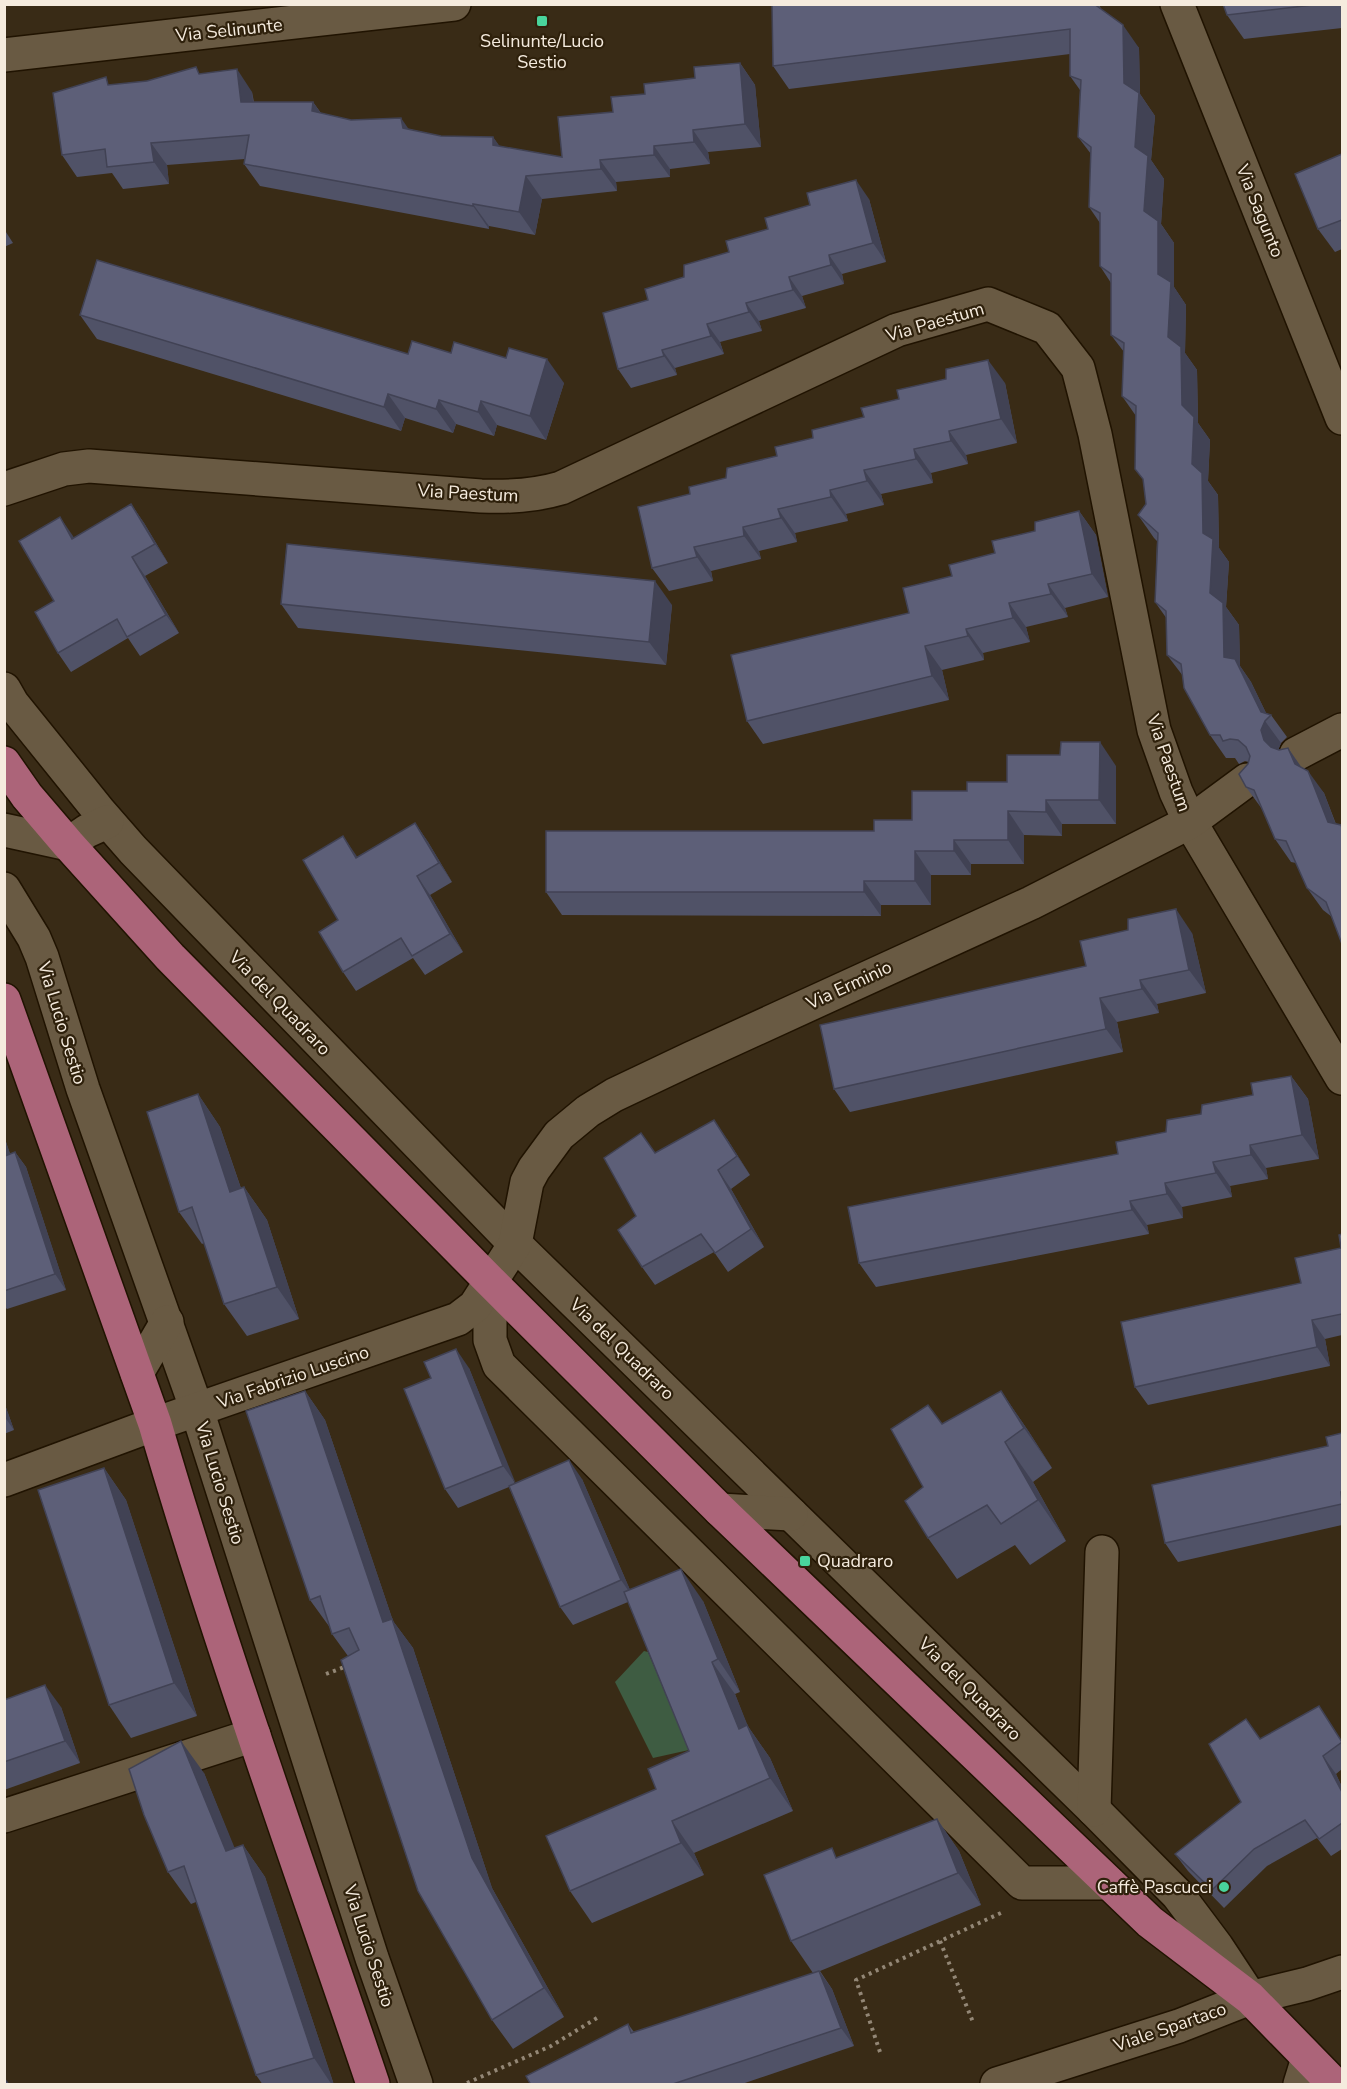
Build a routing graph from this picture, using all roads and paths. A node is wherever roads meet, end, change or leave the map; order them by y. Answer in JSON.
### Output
{"nodes":[{"id":1,"x":454,"y":4,"type":"edge"},
{"id":2,"x":1177,"y":4,"type":"edge"},
{"id":3,"x":4,"y":55,"type":"edge"},
{"id":4,"x":1342,"y":418,"type":"edge"},
{"id":5,"x":4,"y":489,"type":"edge"},
{"id":6,"x":4,"y":689,"type":"edge"},
{"id":7,"x":1342,"y":730,"type":"edge"},
{"id":8,"x":1296,"y":754,"type":"dead end"},
{"id":9,"x":4,"y":763,"type":"edge"},
{"id":10,"x":1247,"y":780,"type":"edge"},
{"id":11,"x":107,"y":822,"type":"junction"},
{"id":12,"x":1190,"y":822,"type":"junction"},
{"id":13,"x":4,"y":830,"type":"edge"},
{"id":14,"x":68,"y":844,"type":"junction"},
{"id":15,"x":4,"y":889,"type":"edge"},
{"id":16,"x":4,"y":1000,"type":"edge"},
{"id":17,"x":1342,"y":1078,"type":"edge"},
{"id":18,"x":514,"y":1244,"type":"junction"},
{"id":19,"x":490,"y":1281,"type":"junction"},
{"id":20,"x":167,"y":1322,"type":"junction"},
{"id":21,"x":137,"y":1373,"type":"junction"},
{"id":22,"x":197,"y":1410,"type":"junction"},
{"id":23,"x":155,"y":1424,"type":"junction"},
{"id":24,"x":4,"y":1480,"type":"edge"},
{"id":25,"x":720,"y":1510,"type":"junction"},
{"id":26,"x":790,"y":1514,"type":"junction"},
{"id":27,"x":1105,"y":1573,"type":"dead end"},
{"id":28,"x":876,"y":1596,"type":"junction"},
{"id":29,"x":875,"y":1658,"type":"junction"},
{"id":30,"x":354,"y":1664,"type":"edge"},
{"id":31,"x":326,"y":1674,"type":"dead end"},
{"id":32,"x":254,"y":1735,"type":"junction"},
{"id":33,"x":1094,"y":1810,"type":"junction"},
{"id":34,"x":4,"y":1816,"type":"edge"},
{"id":35,"x":1109,"y":1883,"type":"junction"},
{"id":36,"x":1012,"y":1908,"type":"dead end"},
{"id":37,"x":940,"y":1941,"type":"junction"},
{"id":38,"x":1342,"y":1972,"type":"edge"},
{"id":39,"x":1250,"y":1998,"type":"junction"},
{"id":40,"x":597,"y":2018,"type":"dead end"},
{"id":41,"x":973,"y":2022,"type":"dead end"},
{"id":42,"x":880,"y":2052,"type":"dead end"},
{"id":43,"x":1304,"y":2071,"type":"edge"},
{"id":44,"x":467,"y":2083,"type":"edge"},
{"id":45,"x":373,"y":2085,"type":"edge"},
{"id":46,"x":416,"y":2085,"type":"edge"},
{"id":47,"x":997,"y":2085,"type":"edge"},
{"id":48,"x":1334,"y":2085,"type":"edge"}],
"edges":[{"from":1,"to":3,"type":"street","name":"Via Selinunte"},
{"from":2,"to":4,"type":"street","name":"Via Sagunto"},
{"from":5,"to":12,"type":"street","name":"Via Paestum"},
{"from":6,"to":11,"type":"street","name":"Via del Quadraro"},
{"from":7,"to":8,"type":"street"},
{"from":9,"to":14,"type":"main road","name":"Via del Quadraro"},
{"from":10,"to":12,"type":"street","name":"Via Erminio"},
{"from":11,"to":14,"type":"street"},
{"from":11,"to":18,"type":"street","name":"Via del Quadraro"},
{"from":12,"to":17,"type":"street","name":"Via Paestum"},
{"from":12,"to":18,"type":"street","name":"Via Erminio"},
{"from":13,"to":14,"type":"street"},
{"from":14,"to":19,"type":"main road","name":"Via del Quadraro"},
{"from":15,"to":20,"type":"street","name":"Via Lucio Sestio"},
{"from":16,"to":21,"type":"main road"},
{"from":18,"to":19,"type":"street","name":"Via Fabrizio Luscino"},
{"from":18,"to":26,"type":"street","name":"Via del Quadraro"},
{"from":19,"to":22,"type":"street","name":"Via Fabrizio Luscino"},
{"from":19,"to":25,"type":"main road","name":"Via del Quadraro"},
{"from":19,"to":35,"type":"street"},
{"from":20,"to":21,"type":"street"},
{"from":20,"to":22,"type":"street","name":"Via Lucio Sestio"},
{"from":21,"to":23,"type":"main road"},
{"from":22,"to":23,"type":"street","name":"Via Fabrizio Luscino"},
{"from":22,"to":46,"type":"street","name":"Via Lucio Sestio"},
{"from":23,"to":24,"type":"street","name":"Via Fabrizio Luscino"},
{"from":23,"to":32,"type":"main road"},
{"from":25,"to":26,"type":"street"},
{"from":25,"to":29,"type":"main road","name":"Via del Quadraro"},
{"from":26,"to":28,"type":"street","name":"Via del Quadraro"},
{"from":27,"to":33,"type":"street"},
{"from":28,"to":29,"type":"street"},
{"from":28,"to":33,"type":"street","name":"Via del Quadraro"},
{"from":29,"to":35,"type":"main road","name":"Via del Quadraro"},
{"from":30,"to":31,"type":"path"},
{"from":32,"to":34,"type":"street"},
{"from":32,"to":45,"type":"main road"},
{"from":33,"to":39,"type":"street","name":"Via del Quadraro"},
{"from":35,"to":39,"type":"main road","name":"Via del Quadraro"},
{"from":36,"to":37,"type":"path"},
{"from":37,"to":41,"type":"path"},
{"from":37,"to":42,"type":"path"},
{"from":38,"to":39,"type":"street","name":"Viale Spartaco"},
{"from":39,"to":43,"type":"main road","name":"Via del Quadraro"},
{"from":39,"to":47,"type":"street","name":"Viale Spartaco"},
{"from":40,"to":44,"type":"path"},
{"from":43,"to":48,"type":"main road","name":"Via del Quadraro"}]}
